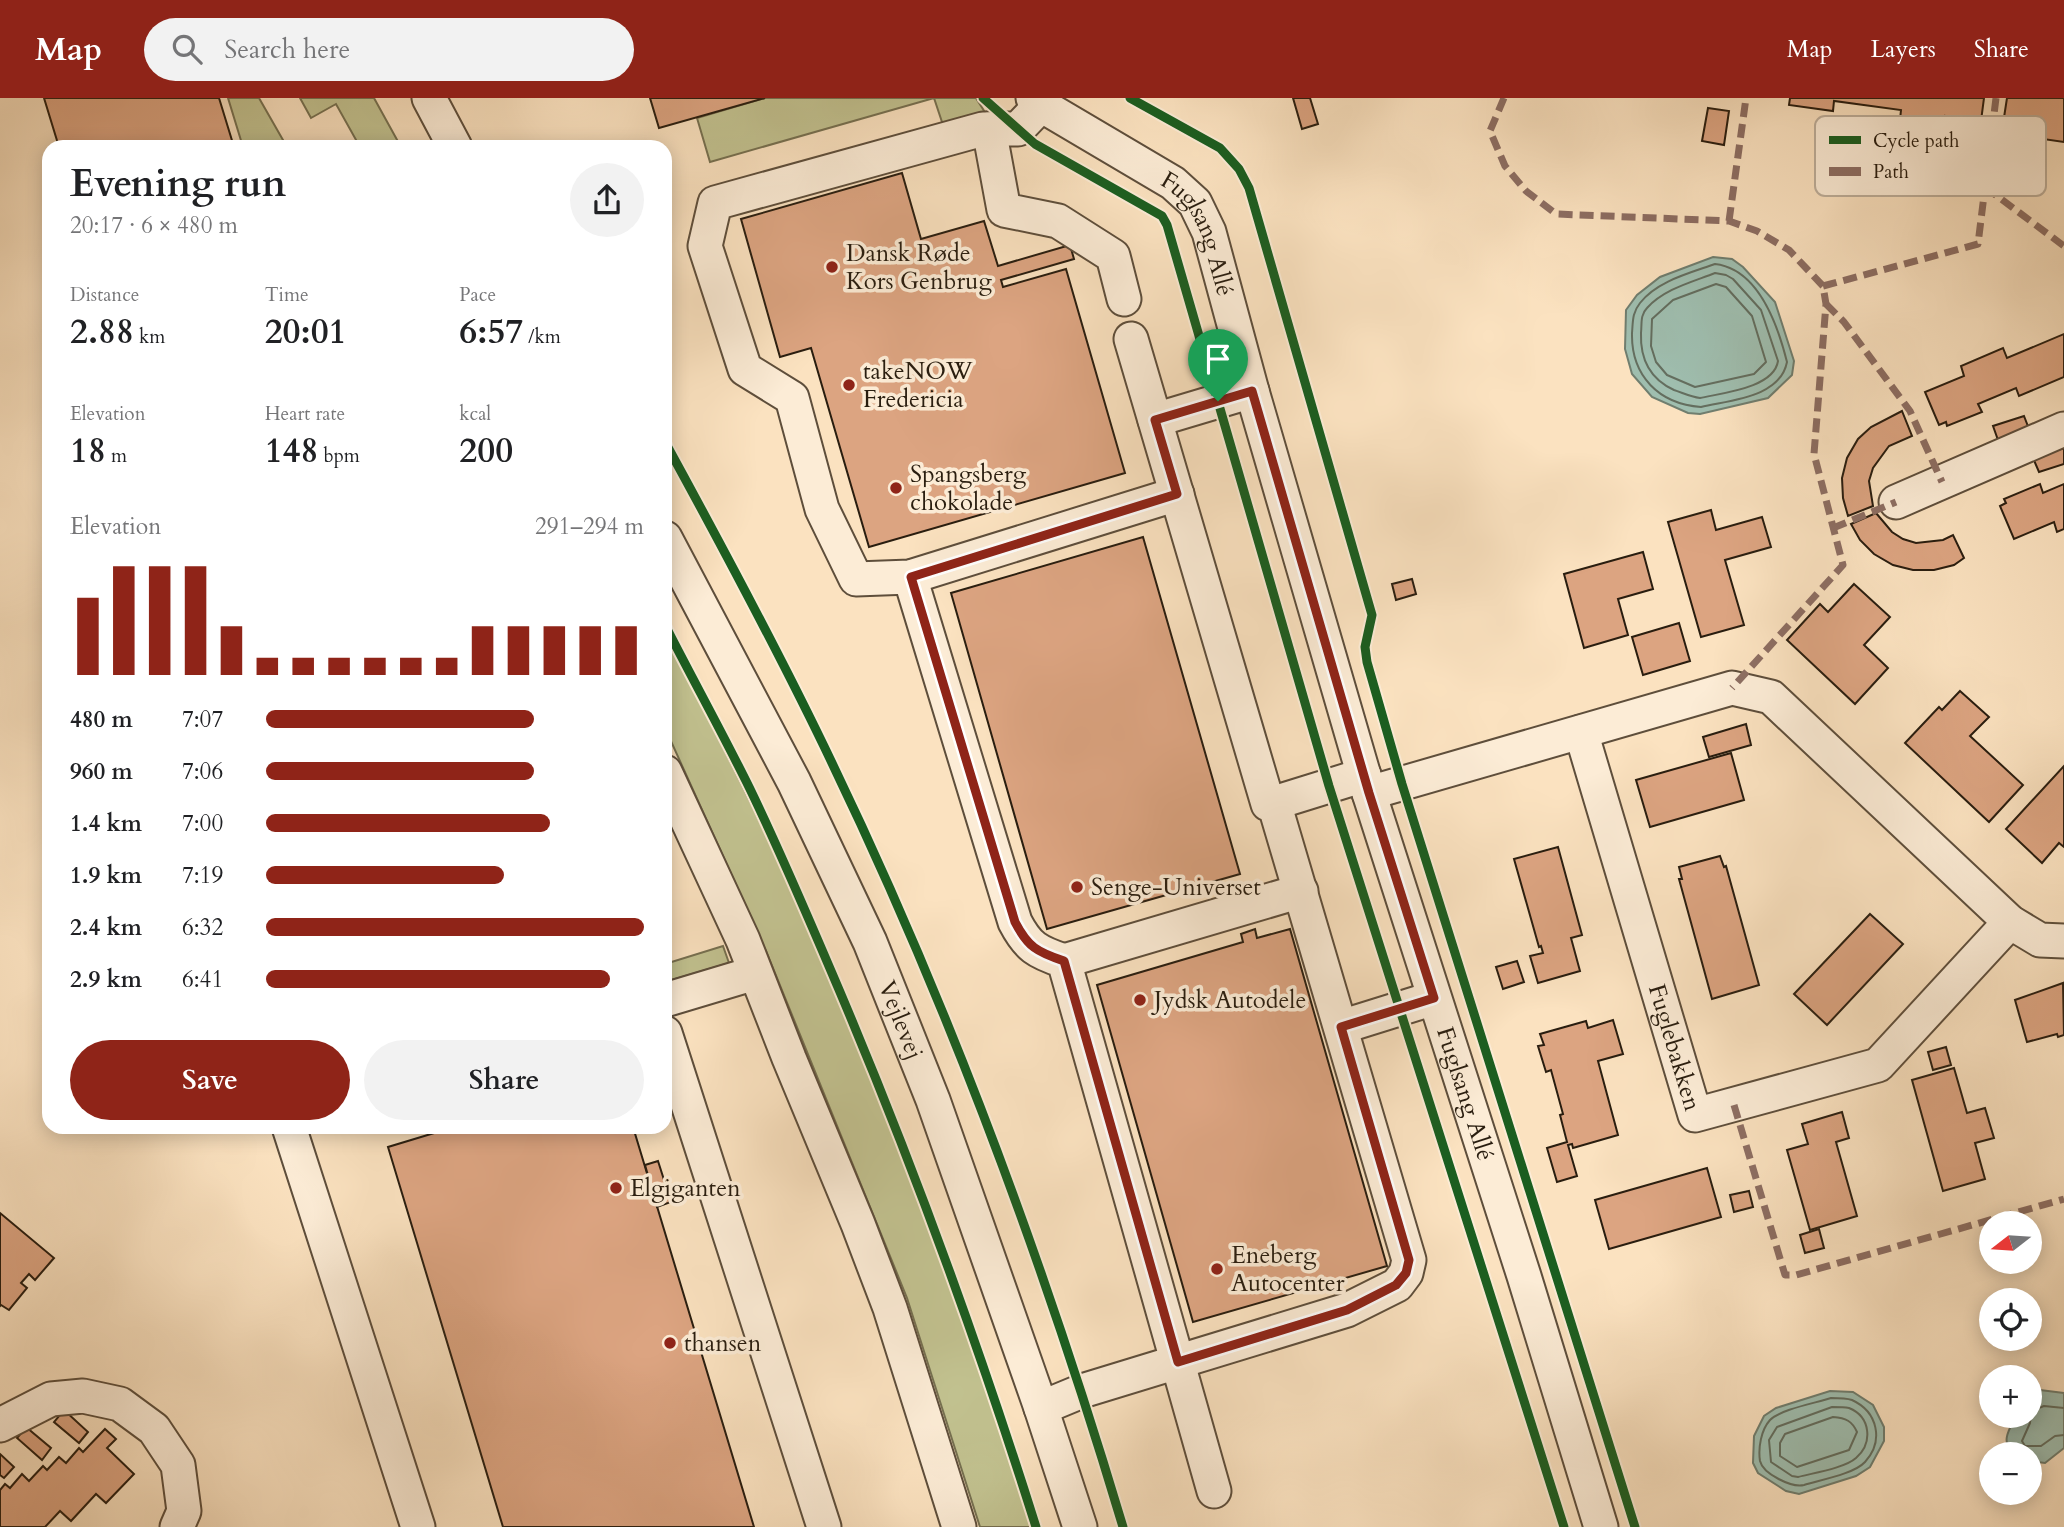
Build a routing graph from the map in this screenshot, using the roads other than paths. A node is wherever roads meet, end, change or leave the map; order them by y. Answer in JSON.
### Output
{"nodes":[{"id":1,"x":429,"y":98,"type":"edge"},
{"id":2,"x":1039,"y":100,"type":"edge"},
{"id":3,"x":989,"y":129,"type":"junction"},
{"id":4,"x":451,"y":140,"type":"edge"},
{"id":5,"x":1124,"y":299,"type":"dead end"},
{"id":6,"x":1131,"y":339,"type":"dead end"},
{"id":7,"x":1252,"y":391,"type":"junction"},
{"id":8,"x":1155,"y":420,"type":"junction"},
{"id":9,"x":2064,"y":429,"type":"edge"},
{"id":10,"x":1177,"y":494,"type":"junction"},
{"id":11,"x":1896,"y":502,"type":"dead end"},
{"id":12,"x":672,"y":551,"type":"edge"},
{"id":13,"x":911,"y":577,"type":"junction"},
{"id":14,"x":1581,"y":732,"type":"junction"},
{"id":15,"x":1366,"y":784,"type":"junction"},
{"id":16,"x":672,"y":787,"type":"edge"},
{"id":17,"x":1274,"y":803,"type":"junction"},
{"id":18,"x":1301,"y":891,"type":"junction"},
{"id":19,"x":2010,"y":922,"type":"junction"},
{"id":20,"x":2064,"y":941,"type":"edge"},
{"id":21,"x":1064,"y":961,"type":"junction"},
{"id":22,"x":755,"y":973,"type":"junction"},
{"id":23,"x":672,"y":998,"type":"edge"},
{"id":24,"x":1434,"y":998,"type":"junction"},
{"id":25,"x":1341,"y":1027,"type":"junction"},
{"id":26,"x":672,"y":1055,"type":"edge"},
{"id":27,"x":291,"y":1134,"type":"edge"},
{"id":28,"x":1178,"y":1362,"type":"junction"},
{"id":29,"x":1041,"y":1408,"type":"junction"},
{"id":30,"x":0,"y":1425,"type":"edge"},
{"id":31,"x":1214,"y":1491,"type":"dead end"},
{"id":32,"x":177,"y":1527,"type":"edge"},
{"id":33,"x":418,"y":1527,"type":"edge"},
{"id":34,"x":824,"y":1527,"type":"edge"},
{"id":35,"x":959,"y":1527,"type":"edge"},
{"id":36,"x":1080,"y":1527,"type":"edge"},
{"id":37,"x":1601,"y":1527,"type":"edge"}],
"edges":[{"from":1,"to":4,"type":"street"},
{"from":2,"to":3,"type":"street"},
{"from":2,"to":7,"type":"street","name":"Fuglsang Allé"},
{"from":3,"to":5,"type":"street"},
{"from":3,"to":13,"type":"street"},
{"from":6,"to":8,"type":"street"},
{"from":7,"to":8,"type":"street"},
{"from":7,"to":15,"type":"street","name":"Fuglsang Allé"},
{"from":8,"to":10,"type":"street"},
{"from":9,"to":11,"type":"street"},
{"from":10,"to":13,"type":"street"},
{"from":10,"to":17,"type":"street"},
{"from":12,"to":29,"type":"street","name":"Vejlevej"},
{"from":13,"to":21,"type":"street"},
{"from":14,"to":15,"type":"street"},
{"from":14,"to":19,"type":"street"},
{"from":14,"to":19,"type":"street","name":"Fuglebakken"},
{"from":15,"to":17,"type":"street"},
{"from":15,"to":24,"type":"street","name":"Fuglsang Allé"},
{"from":16,"to":22,"type":"street"},
{"from":17,"to":18,"type":"street"},
{"from":18,"to":21,"type":"street"},
{"from":18,"to":25,"type":"street"},
{"from":19,"to":20,"type":"street"},
{"from":21,"to":28,"type":"street"},
{"from":22,"to":23,"type":"street"},
{"from":22,"to":35,"type":"street"},
{"from":24,"to":25,"type":"street"},
{"from":24,"to":37,"type":"street","name":"Fuglsang Allé"},
{"from":25,"to":28,"type":"street"},
{"from":26,"to":34,"type":"street"},
{"from":27,"to":33,"type":"street"},
{"from":28,"to":29,"type":"street"},
{"from":28,"to":31,"type":"street"},
{"from":29,"to":36,"type":"street","name":"Vejlevej"},
{"from":30,"to":32,"type":"street"}]}
